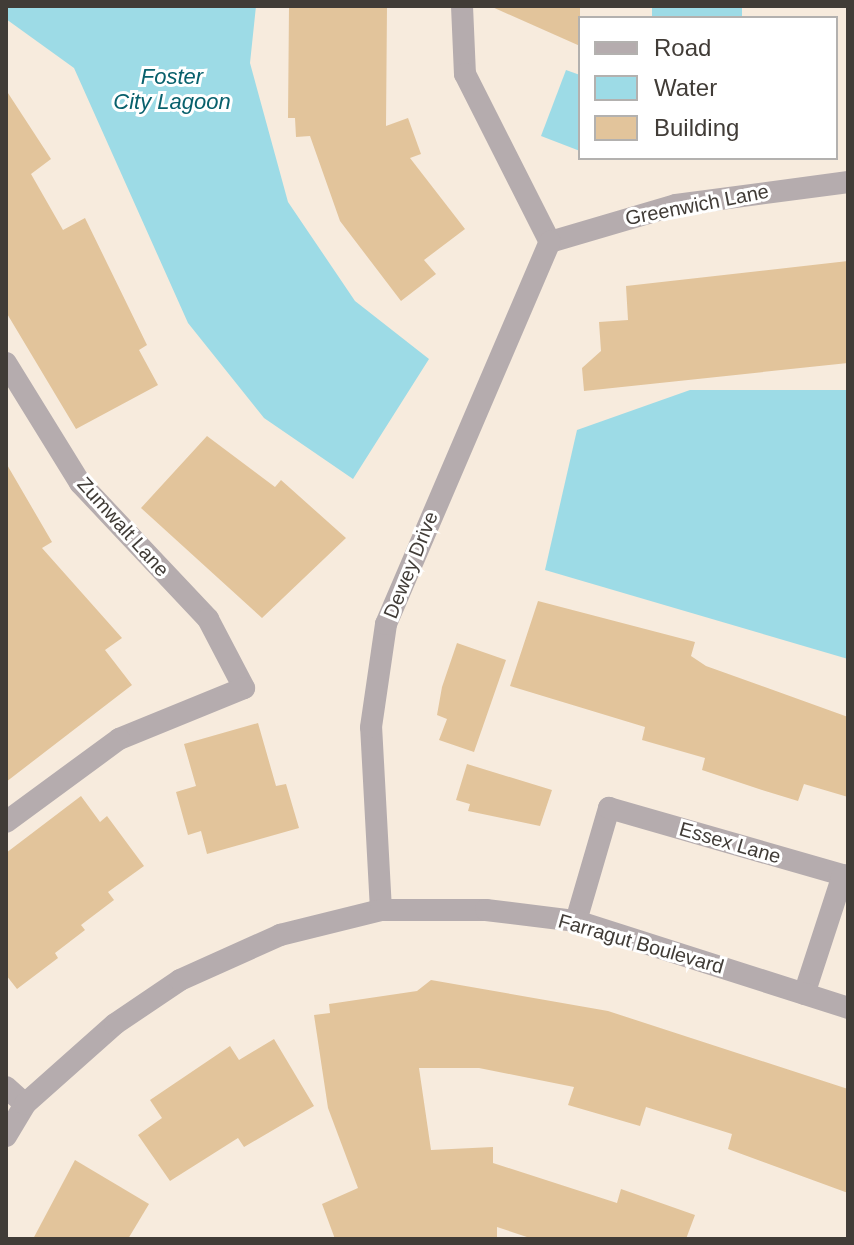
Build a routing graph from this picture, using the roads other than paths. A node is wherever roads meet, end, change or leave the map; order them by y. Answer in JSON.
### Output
{"nodes":[{"id":1,"x":462,"y":6,"type":"edge"},
{"id":2,"x":848,"y":182,"type":"edge"},
{"id":3,"x":550,"y":242,"type":"junction"},
{"id":4,"x":6,"y":363,"type":"edge"},
{"id":5,"x":6,"y":822,"type":"edge"},
{"id":6,"x":381,"y":910,"type":"junction"},
{"id":7,"x":576,"y":921,"type":"junction"},
{"id":8,"x":804,"y":994,"type":"junction"},
{"id":9,"x":848,"y":1008,"type":"edge"},
{"id":10,"x":6,"y":1087,"type":"edge"},
{"id":11,"x":25,"y":1104,"type":"junction"},
{"id":12,"x":6,"y":1136,"type":"edge"}],
"edges":[{"from":1,"to":3,"type":"street"},
{"from":2,"to":3,"type":"street","name":"Greenwich Lane"},
{"from":3,"to":6,"type":"street","name":"Dewey Drive"},
{"from":4,"to":5,"type":"street","name":"Zumwalt Lane"},
{"from":6,"to":7,"type":"street","name":"Farragut Boulevard"},
{"from":6,"to":11,"type":"street","name":"Farragut Boulevard"},
{"from":7,"to":8,"type":"street","name":"Farragut Boulevard"},
{"from":7,"to":8,"type":"street","name":"Essex Lane"},
{"from":8,"to":9,"type":"street","name":"Farragut Boulevard"},
{"from":10,"to":11,"type":"street"},
{"from":11,"to":12,"type":"street","name":"Farragut Boulevard"}]}
